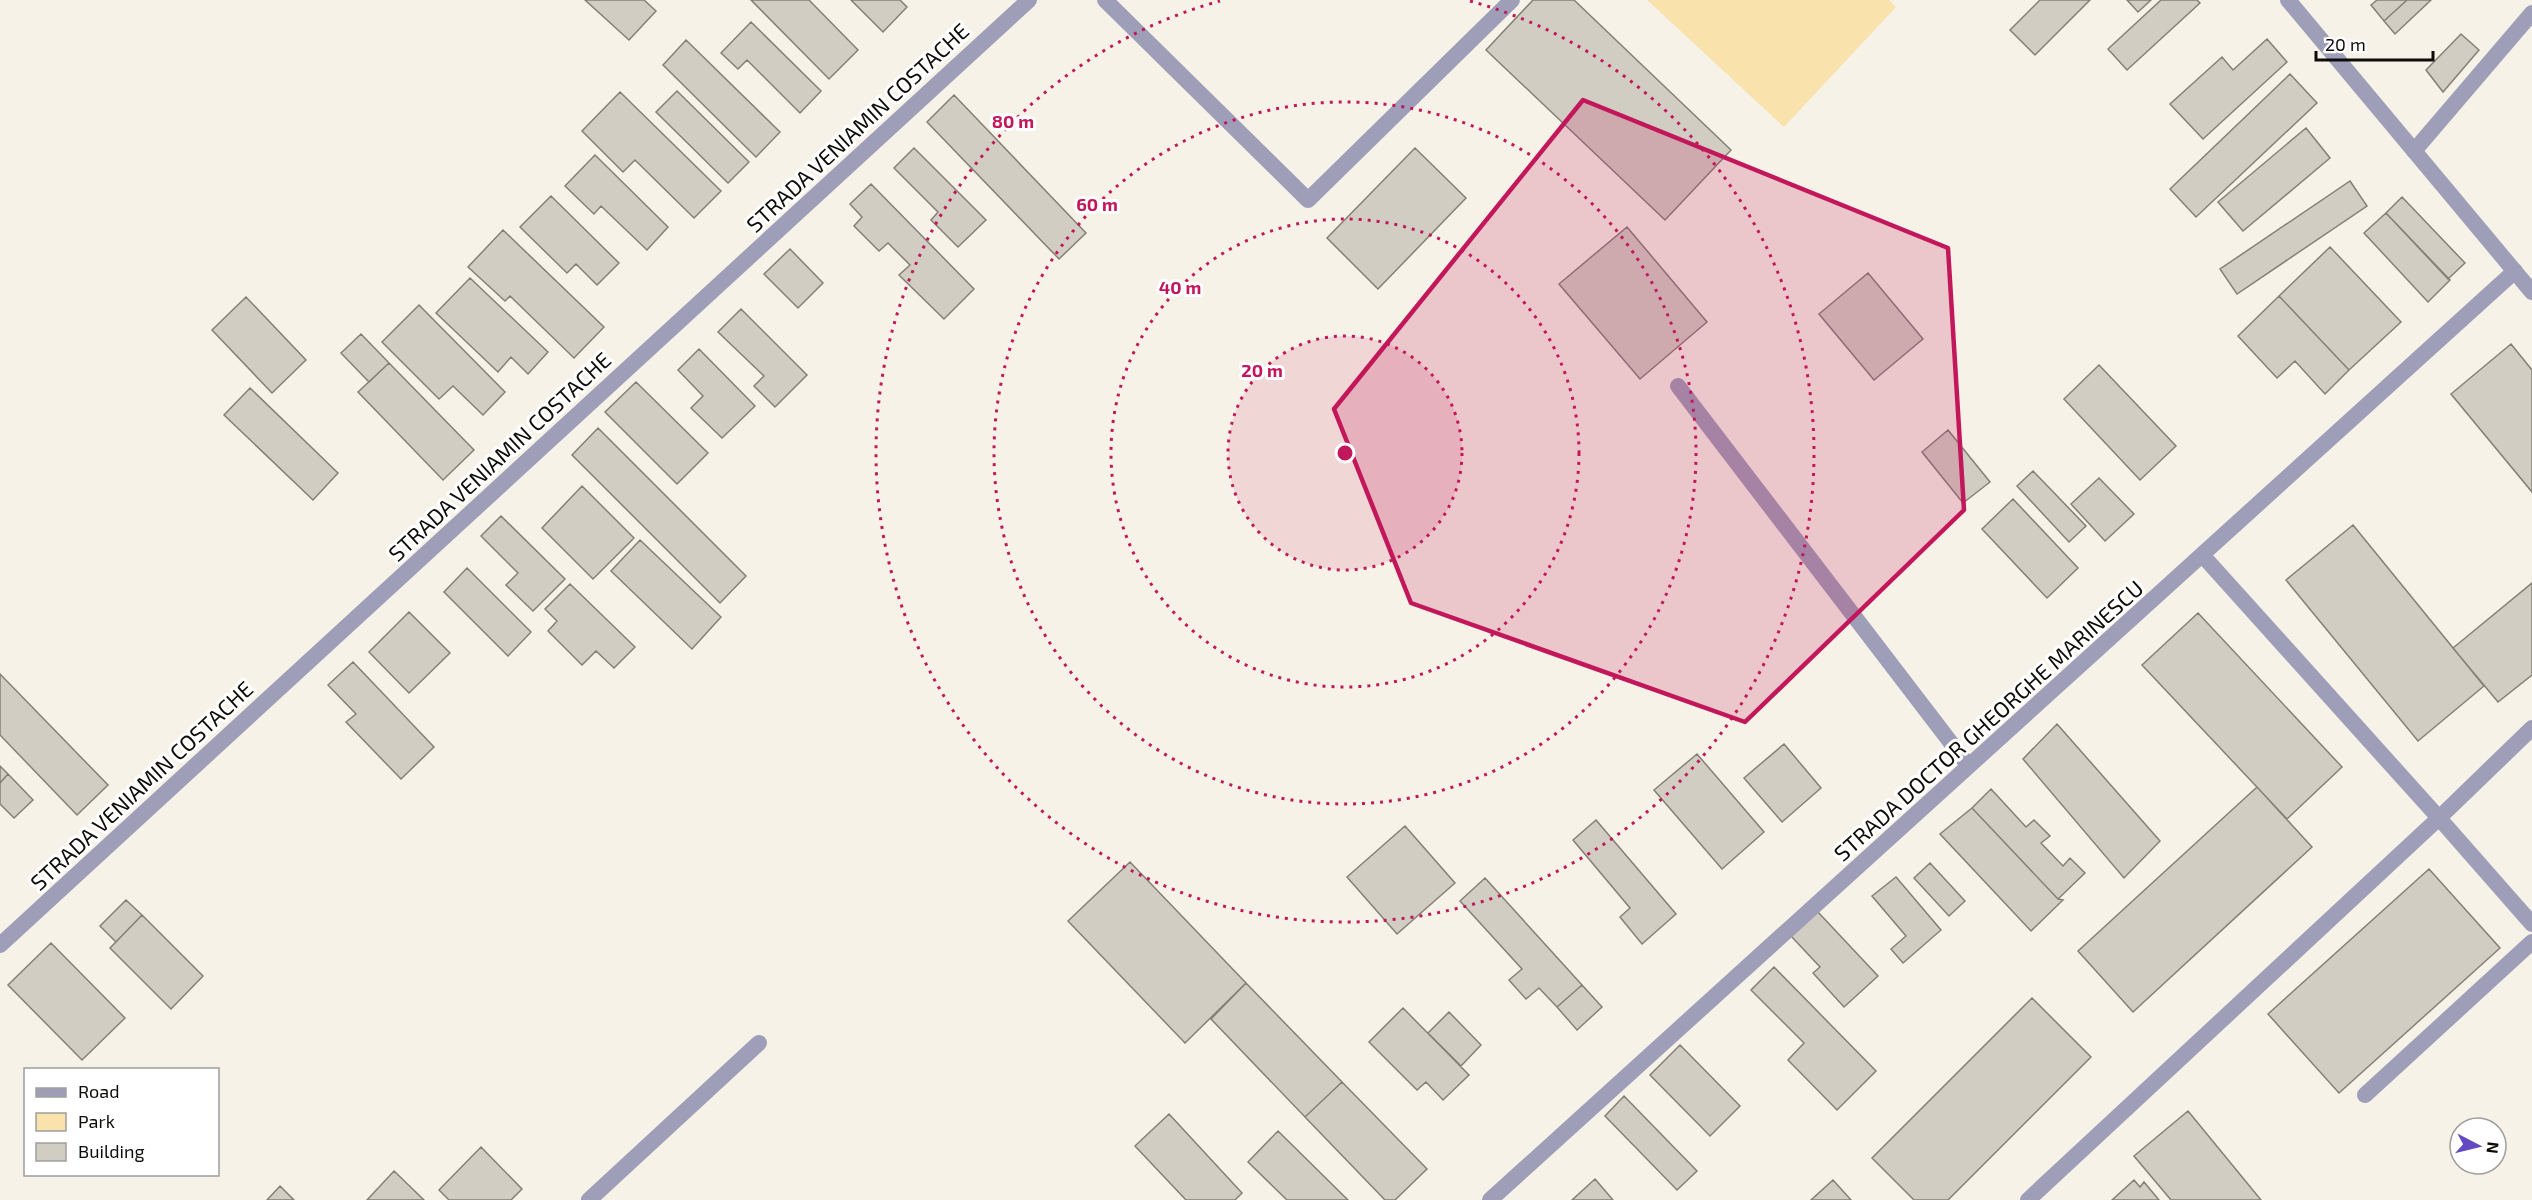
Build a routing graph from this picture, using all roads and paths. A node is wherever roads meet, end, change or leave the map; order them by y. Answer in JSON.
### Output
{"nodes":[{"id":1,"x":1029,"y":0,"type":"edge"},
{"id":2,"x":1105,"y":0,"type":"edge"},
{"id":3,"x":1512,"y":0,"type":"edge"},
{"id":4,"x":2288,"y":0,"type":"edge"},
{"id":5,"x":2532,"y":13,"type":"edge"},
{"id":6,"x":2414,"y":151,"type":"junction"},
{"id":7,"x":2515,"y":271,"type":"junction"},
{"id":8,"x":2532,"y":292,"type":"edge"},
{"id":9,"x":1678,"y":386,"type":"dead end"},
{"id":10,"x":2204,"y":557,"type":"junction"},
{"id":11,"x":2532,"y":728,"type":"edge"},
{"id":12,"x":1968,"y":765,"type":"junction"},
{"id":13,"x":2439,"y":818,"type":"junction"},
{"id":14,"x":2532,"y":924,"type":"edge"},
{"id":15,"x":2532,"y":942,"type":"edge"},
{"id":16,"x":0,"y":945,"type":"edge"},
{"id":17,"x":759,"y":1043,"type":"dead end"},
{"id":18,"x":2365,"y":1095,"type":"dead end"},
{"id":19,"x":589,"y":1200,"type":"edge"},
{"id":20,"x":1490,"y":1200,"type":"edge"},
{"id":21,"x":2028,"y":1200,"type":"edge"}],
"edges":[{"from":1,"to":16,"type":"street","name":"STRADA VENIAMIN COSTACHE"},
{"from":2,"to":3,"type":"street"},
{"from":4,"to":6,"type":"street"},
{"from":5,"to":6,"type":"street"},
{"from":6,"to":7,"type":"street"},
{"from":7,"to":8,"type":"street"},
{"from":7,"to":10,"type":"street","name":"STRADA DOCTOR GHEORGHE MARINESCU"},
{"from":9,"to":12,"type":"street"},
{"from":10,"to":12,"type":"street","name":"STRADA DOCTOR GHEORGHE MARINESCU"},
{"from":10,"to":13,"type":"street"},
{"from":11,"to":13,"type":"street"},
{"from":12,"to":20,"type":"street","name":"STRADA DOCTOR GHEORGHE MARINESCU"},
{"from":13,"to":14,"type":"street"},
{"from":13,"to":21,"type":"street"},
{"from":15,"to":18,"type":"street"},
{"from":17,"to":19,"type":"street"}]}
